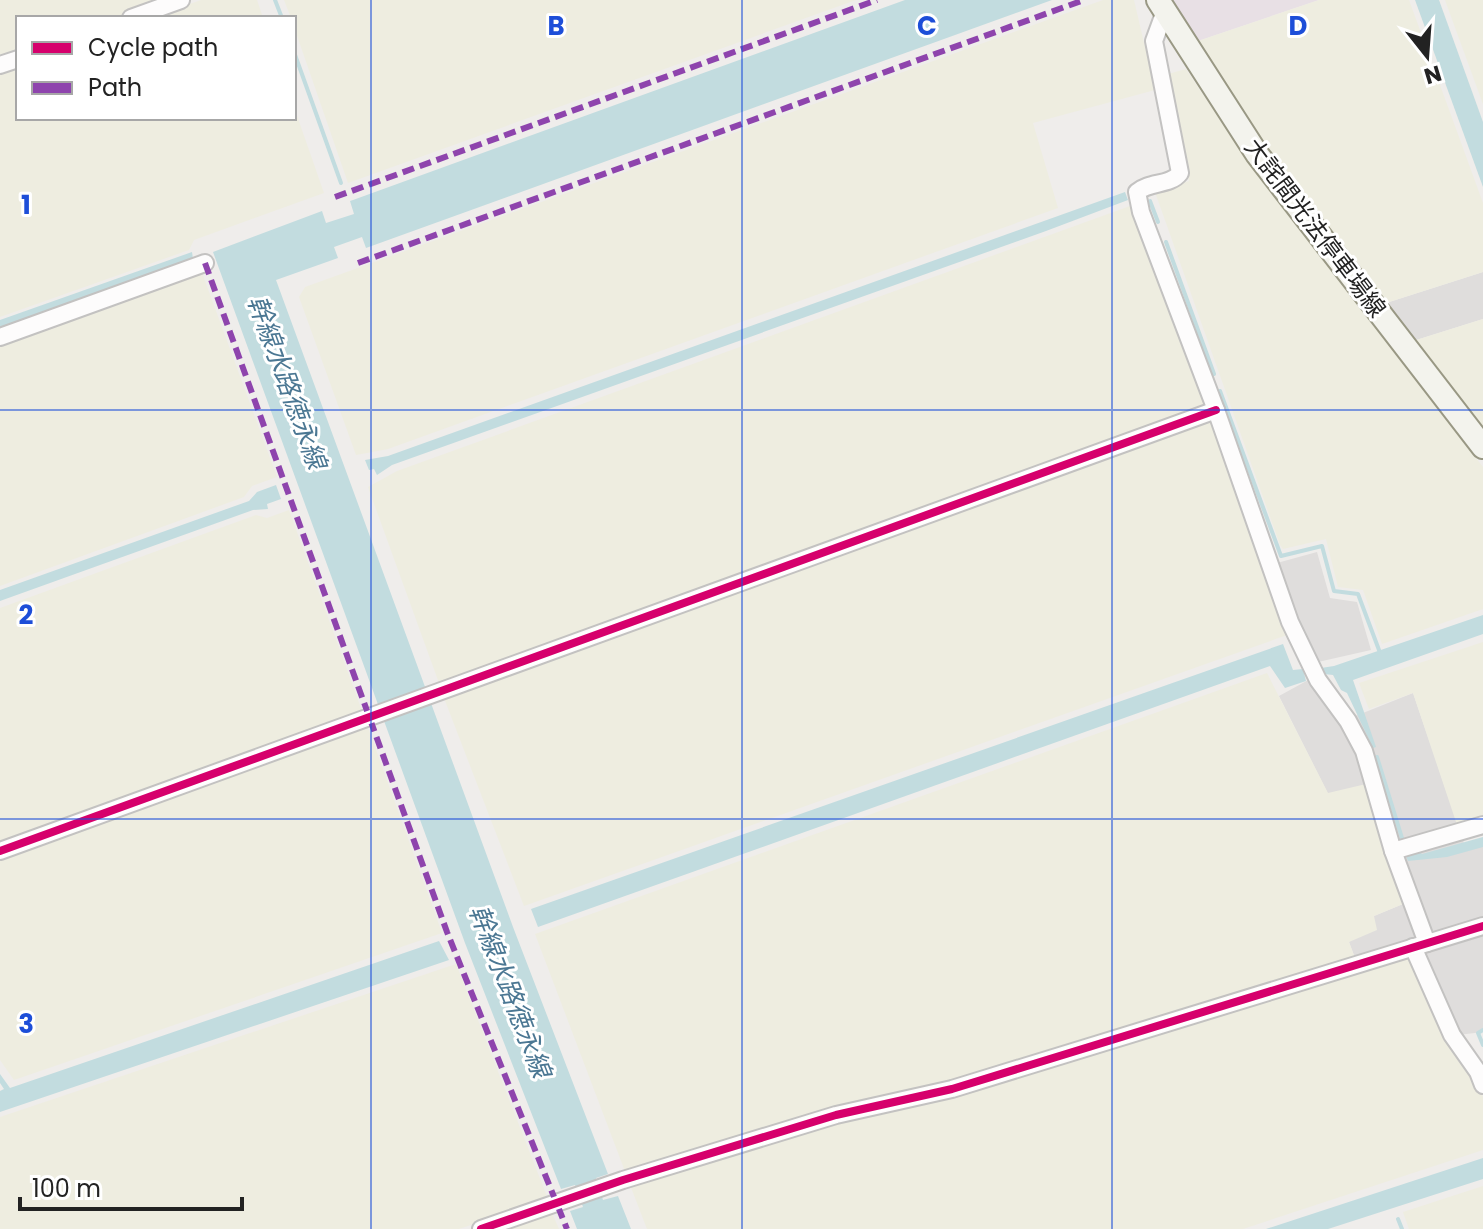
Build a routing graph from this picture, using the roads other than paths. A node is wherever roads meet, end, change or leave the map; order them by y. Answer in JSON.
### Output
{"nodes":[{"id":1,"x":181,"y":0,"type":"edge"},
{"id":2,"x":1162,"y":6,"type":"edge"},
{"id":3,"x":137,"y":16,"type":"edge"},
{"id":4,"x":205,"y":263,"type":"dead end"},
{"id":5,"x":0,"y":337,"type":"edge"},
{"id":6,"x":1216,"y":410,"type":"junction"},
{"id":7,"x":1483,"y":447,"type":"edge"},
{"id":8,"x":1483,"y":825,"type":"edge"},
{"id":9,"x":0,"y":851,"type":"edge"},
{"id":10,"x":1393,"y":851,"type":"junction"},
{"id":11,"x":1483,"y":926,"type":"edge"},
{"id":12,"x":1420,"y":945,"type":"junction"},
{"id":13,"x":1483,"y":1085,"type":"edge"},
{"id":14,"x":481,"y":1229,"type":"edge"}],
"edges":[{"from":1,"to":3,"type":"street"},
{"from":2,"to":6,"type":"street"},
{"from":2,"to":7,"type":"main road","name":"大詫間光法停車場線"},
{"from":4,"to":5,"type":"street"},
{"from":6,"to":9,"type":"street"},
{"from":6,"to":10,"type":"street"},
{"from":8,"to":10,"type":"street"},
{"from":10,"to":12,"type":"street"},
{"from":11,"to":12,"type":"street"},
{"from":12,"to":13,"type":"street"},
{"from":12,"to":14,"type":"street"}]}
